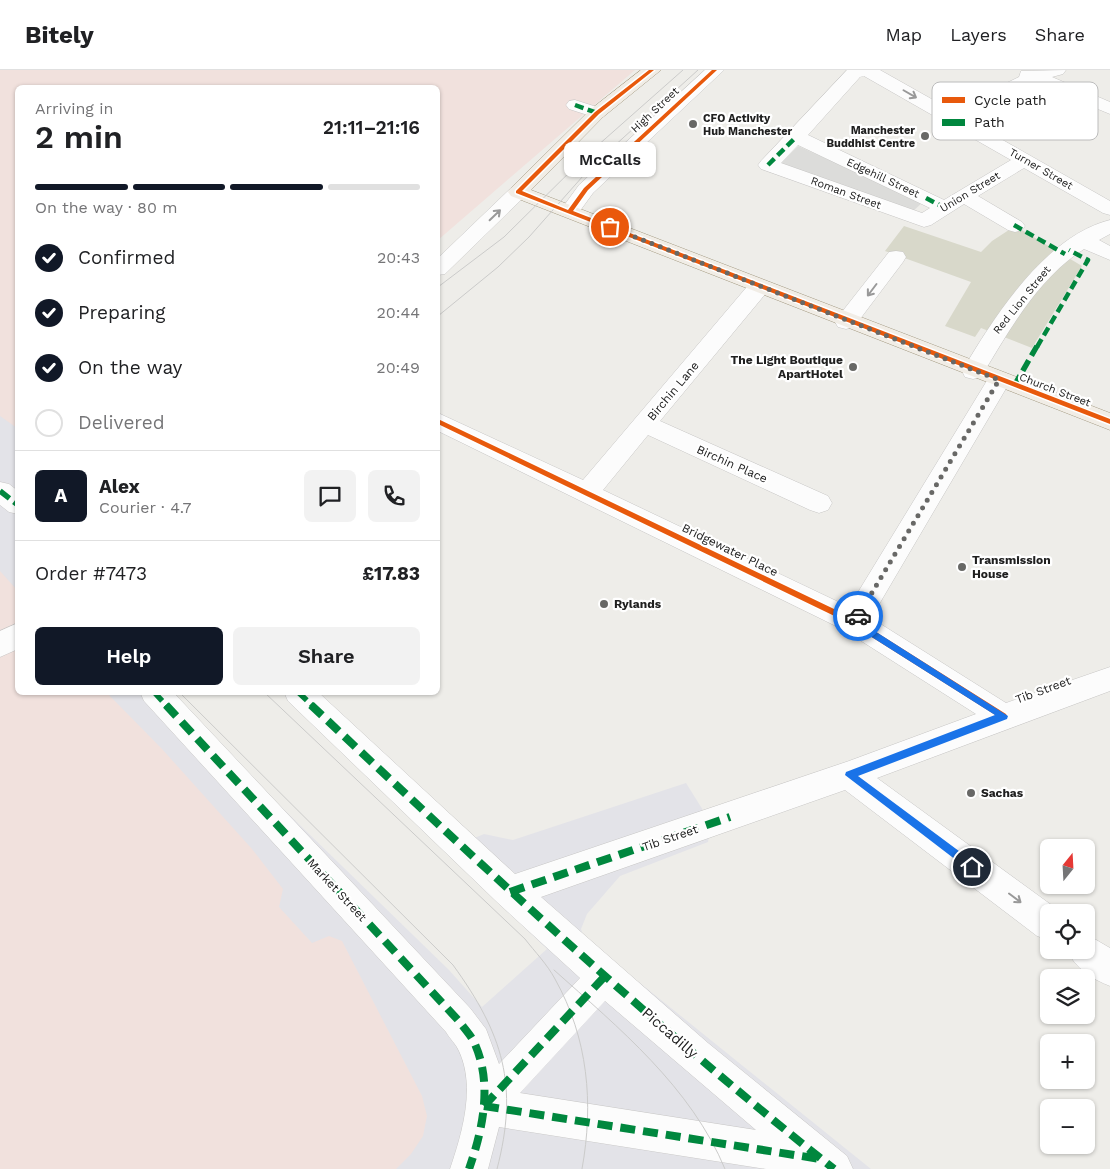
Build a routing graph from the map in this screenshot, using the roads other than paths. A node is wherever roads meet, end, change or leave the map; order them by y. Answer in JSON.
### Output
{"nodes":[{"id":1,"x":652,"y":70,"type":"edge"},
{"id":2,"x":715,"y":70,"type":"edge"},
{"id":3,"x":866,"y":70,"type":"edge"},
{"id":4,"x":1009,"y":70,"type":"edge"},
{"id":5,"x":1057,"y":70,"type":"edge"},
{"id":6,"x":1034,"y":76,"type":"junction"},
{"id":7,"x":1022,"y":82,"type":"edge"},
{"id":8,"x":1048,"y":82,"type":"edge"},
{"id":9,"x":1098,"y":104,"type":"edge"},
{"id":10,"x":575,"y":105,"type":"dead end"},
{"id":11,"x":932,"y":108,"type":"edge"},
{"id":12,"x":1110,"y":109,"type":"edge"},
{"id":13,"x":597,"y":113,"type":"junction"},
{"id":14,"x":796,"y":136,"type":"junction"},
{"id":15,"x":989,"y":140,"type":"edge"},
{"id":16,"x":1024,"y":160,"type":"junction"},
{"id":17,"x":518,"y":192,"type":"junction"},
{"id":18,"x":964,"y":196,"type":"junction"},
{"id":19,"x":943,"y":208,"type":"junction"},
{"id":20,"x":1110,"y":209,"type":"edge"},
{"id":21,"x":570,"y":211,"type":"junction"},
{"id":22,"x":921,"y":224,"type":"joint"},
{"id":23,"x":1015,"y":226,"type":"dead end"},
{"id":24,"x":1110,"y":226,"type":"edge"},
{"id":25,"x":1084,"y":240,"type":"junction"},
{"id":26,"x":1110,"y":254,"type":"edge"},
{"id":27,"x":896,"y":257,"type":"dead end"},
{"id":28,"x":440,"y":267,"type":"edge"},
{"id":29,"x":759,"y":287,"type":"junction"},
{"id":30,"x":846,"y":322,"type":"junction"},
{"id":31,"x":973,"y":370,"type":"junction"},
{"id":32,"x":999,"y":380,"type":"junction"},
{"id":33,"x":440,"y":422,"type":"edge"},
{"id":34,"x":1110,"y":422,"type":"edge"},
{"id":35,"x":645,"y":424,"type":"junction"},
{"id":36,"x":0,"y":491,"type":"edge"},
{"id":37,"x":586,"y":493,"type":"junction"},
{"id":38,"x":15,"y":503,"type":"edge"},
{"id":39,"x":819,"y":503,"type":"dead end"},
{"id":40,"x":854,"y":622,"type":"junction"},
{"id":41,"x":15,"y":636,"type":"edge"},
{"id":42,"x":0,"y":645,"type":"edge"},
{"id":43,"x":1110,"y":679,"type":"edge"},
{"id":44,"x":157,"y":695,"type":"edge"},
{"id":45,"x":301,"y":695,"type":"edge"},
{"id":46,"x":1004,"y":716,"type":"junction"},
{"id":47,"x":849,"y":775,"type":"junction"},
{"id":48,"x":510,"y":892,"type":"junction"},
{"id":49,"x":1040,"y":917,"type":"edge"},
{"id":50,"x":1095,"y":958,"type":"edge"},
{"id":51,"x":1110,"y":970,"type":"edge"},
{"id":52,"x":605,"y":976,"type":"junction"},
{"id":53,"x":484,"y":1106,"type":"junction"},
{"id":54,"x":828,"y":1164,"type":"edge"},
{"id":55,"x":469,"y":1169,"type":"edge"}],
"edges":[{"from":1,"to":13,"type":"main road"},
{"from":2,"to":21,"type":"street","name":"High Street"},
{"from":3,"to":11,"type":"street","name":"Turner Street","one_way":true},
{"from":3,"to":14,"type":"street"},
{"from":4,"to":6,"type":"street"},
{"from":5,"to":6,"type":"street"},
{"from":6,"to":7,"type":"street"},
{"from":6,"to":8,"type":"street"},
{"from":9,"to":12,"type":"street"},
{"from":10,"to":13,"type":"street"},
{"from":13,"to":17,"type":"main road"},
{"from":14,"to":19,"type":"street","name":"Edgehill Street"},
{"from":14,"to":22,"type":"street","name":"Roman Street"},
{"from":15,"to":16,"type":"street","name":"Turner Street"},
{"from":16,"to":18,"type":"street","name":"Union Street"},
{"from":16,"to":20,"type":"street","name":"Turner Street"},
{"from":17,"to":21,"type":"main road","name":"Church Street"},
{"from":28,"to":17,"type":"street","one_way":true},
{"from":18,"to":19,"type":"street","name":"Union Street"},
{"from":18,"to":23,"type":"street"},
{"from":19,"to":22,"type":"street","name":"Union Street"},
{"from":21,"to":29,"type":"main road","name":"Church Street"},
{"from":24,"to":25,"type":"street","name":"Red Lion Street"},
{"from":25,"to":26,"type":"street"},
{"from":25,"to":31,"type":"street","name":"Red Lion Street"},
{"from":27,"to":30,"type":"street","one_way":true},
{"from":29,"to":30,"type":"main road","name":"Church Street"},
{"from":29,"to":35,"type":"street","name":"Birchin Lane"},
{"from":30,"to":31,"type":"main road","name":"Church Street"},
{"from":31,"to":32,"type":"main road","name":"Church Street"},
{"from":32,"to":34,"type":"main road","name":"Church Street"},
{"from":32,"to":40,"type":"street"},
{"from":33,"to":37,"type":"street","name":"Bridgewater Place"},
{"from":35,"to":37,"type":"street","name":"Birchin Lane"},
{"from":35,"to":39,"type":"street","name":"Birchin Place"},
{"from":36,"to":38,"type":"street"},
{"from":37,"to":40,"type":"street","name":"Bridgewater Place"},
{"from":40,"to":46,"type":"street","name":"Bridgewater Place"},
{"from":41,"to":42,"type":"street"},
{"from":43,"to":46,"type":"street","name":"Tib Street"},
{"from":44,"to":53,"type":"street","name":"Market Street"},
{"from":45,"to":48,"type":"street"},
{"from":46,"to":47,"type":"street","name":"Tib Street"},
{"from":47,"to":48,"type":"street","name":"Tib Street"},
{"from":47,"to":49,"type":"street","one_way":true},
{"from":48,"to":52,"type":"street","name":"Piccadilly"},
{"from":50,"to":51,"type":"street"},
{"from":52,"to":53,"type":"street"},
{"from":52,"to":54,"type":"street","name":"Piccadilly"},
{"from":53,"to":54,"type":"street"},
{"from":53,"to":55,"type":"street","name":"Market Street"}]}
